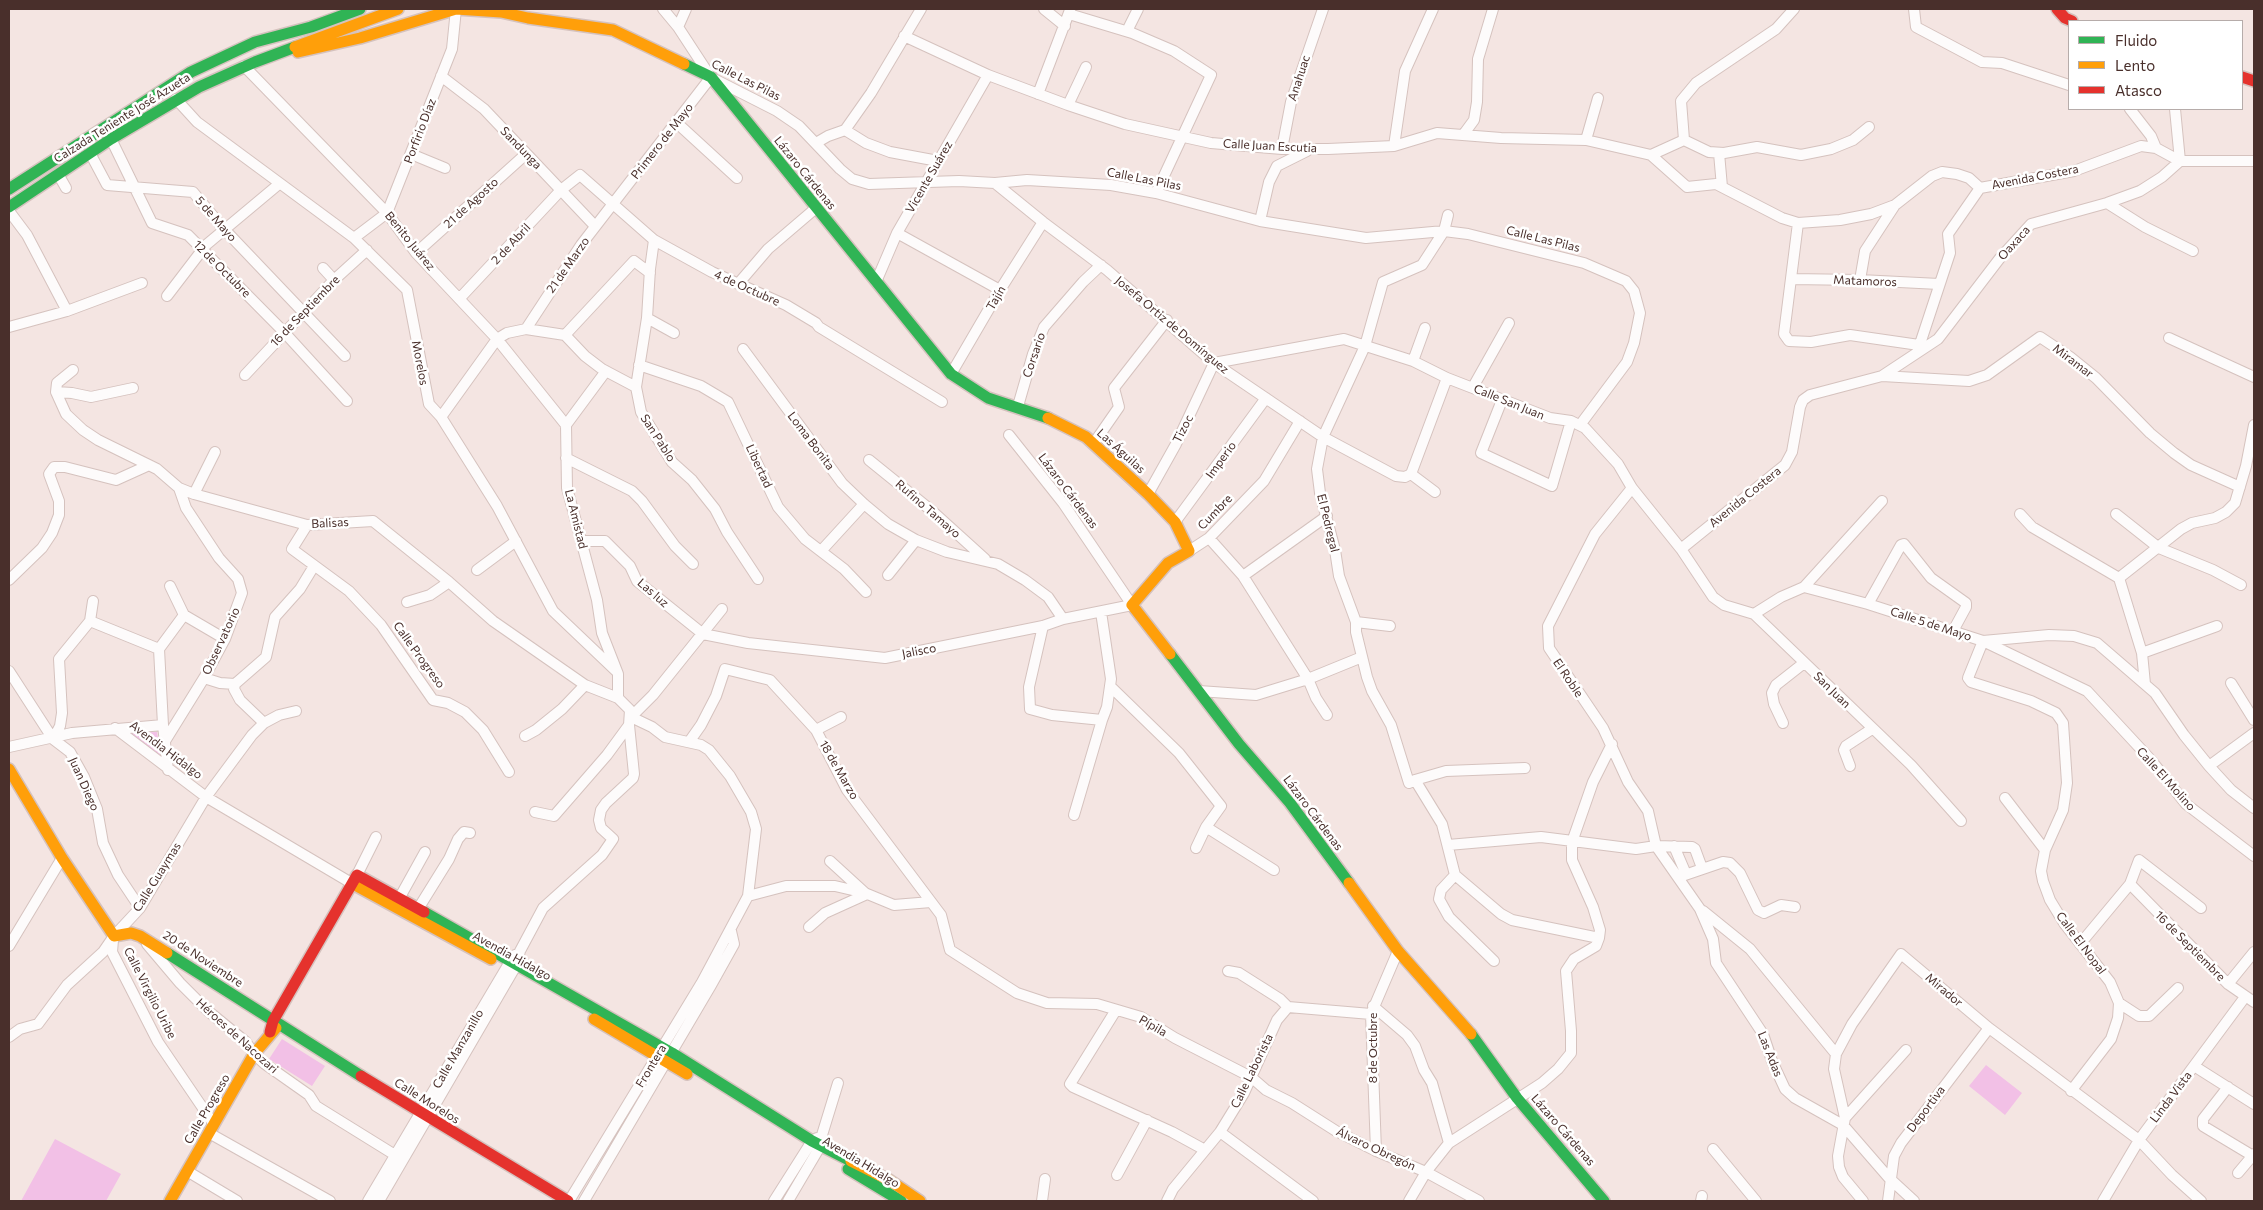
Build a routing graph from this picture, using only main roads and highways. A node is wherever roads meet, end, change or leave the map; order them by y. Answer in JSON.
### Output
{"nodes":[{"id":1,"x":350,"y":9,"type":"edge"},
{"id":2,"x":360,"y":9,"type":"edge"},
{"id":3,"x":398,"y":9,"type":"edge"},
{"id":4,"x":456,"y":9,"type":"edge"},
{"id":5,"x":514,"y":9,"type":"edge"},
{"id":6,"x":2057,"y":9,"type":"edge"},
{"id":7,"x":528,"y":18,"type":"junction"},
{"id":8,"x":2070,"y":20,"type":"edge"},
{"id":9,"x":320,"y":24,"type":"junction"},
{"id":10,"x":265,"y":58,"type":"junction"},
{"id":11,"x":191,"y":72,"type":"junction"},
{"id":12,"x":711,"y":77,"type":"joint"},
{"id":13,"x":199,"y":87,"type":"junction"},
{"id":14,"x":9,"y":189,"type":"edge"},
{"id":15,"x":9,"y":209,"type":"edge"},
{"id":16,"x":1014,"y":405,"type":"joint"},
{"id":17,"x":1189,"y":551,"type":"joint"},
{"id":18,"x":1132,"y":605,"type":"joint"},
{"id":19,"x":9,"y":769,"type":"edge"},
{"id":20,"x":358,"y":881,"type":"junction"},
{"id":21,"x":140,"y":936,"type":"joint"},
{"id":22,"x":512,"y":965,"type":"junction"},
{"id":23,"x":274,"y":1026,"type":"junction"},
{"id":24,"x":816,"y":1144,"type":"junction"},
{"id":25,"x":170,"y":1201,"type":"edge"},
{"id":26,"x":569,"y":1201,"type":"edge"},
{"id":27,"x":900,"y":1201,"type":"edge"},
{"id":28,"x":920,"y":1201,"type":"edge"},
{"id":29,"x":1604,"y":1201,"type":"edge"}],
"edges":[{"from":1,"to":9,"type":"main road"},
{"from":2,"to":9,"type":"main road"},
{"from":3,"to":10,"type":"main road"},
{"from":4,"to":7,"type":"main road","name":"Calle Las Pilas"},
{"from":4,"to":10,"type":"main road","name":"Calzada Teniente José Azueta"},
{"from":5,"to":7,"type":"main road","name":"Calle Las Pilas"},
{"from":6,"to":8,"type":"main road"},
{"from":7,"to":12,"type":"main road","name":"Calle Las Pilas"},
{"from":9,"to":11,"type":"main road","name":"Calzada Teniente José Azueta"},
{"from":10,"to":13,"type":"main road","name":"Calzada Teniente José Azueta"},
{"from":11,"to":13,"type":"main road"},
{"from":11,"to":14,"type":"main road","name":"Calzada Teniente José Azueta"},
{"from":12,"to":16,"type":"main road","name":"Lázaro Cárdenas"},
{"from":13,"to":15,"type":"main road","name":"Calzada Teniente José Azueta"},
{"from":16,"to":17,"type":"main road","name":"Las Águilas"},
{"from":17,"to":18,"type":"main road","name":"Cumbre"},
{"from":18,"to":29,"type":"main road","name":"Lázaro Cárdenas"},
{"from":19,"to":21,"type":"main road","name":"Calle Virgilio Uribe"},
{"from":20,"to":22,"type":"main road","name":"Avendia Hidalgo"},
{"from":20,"to":22,"type":"main road","name":"Avendia Hidalgo"},
{"from":20,"to":23,"type":"main road","name":"Calle Progreso"},
{"from":21,"to":23,"type":"main road","name":"20 de Noviembre"},
{"from":22,"to":24,"type":"main road","name":"Avendia Hidalgo"},
{"from":23,"to":25,"type":"main road","name":"Calle Progreso"},
{"from":23,"to":26,"type":"main road","name":"Calle Morelos"},
{"from":24,"to":27,"type":"main road","name":"Avendia Hidalgo"},
{"from":24,"to":28,"type":"main road","name":"Avendia Hidalgo"}]}
